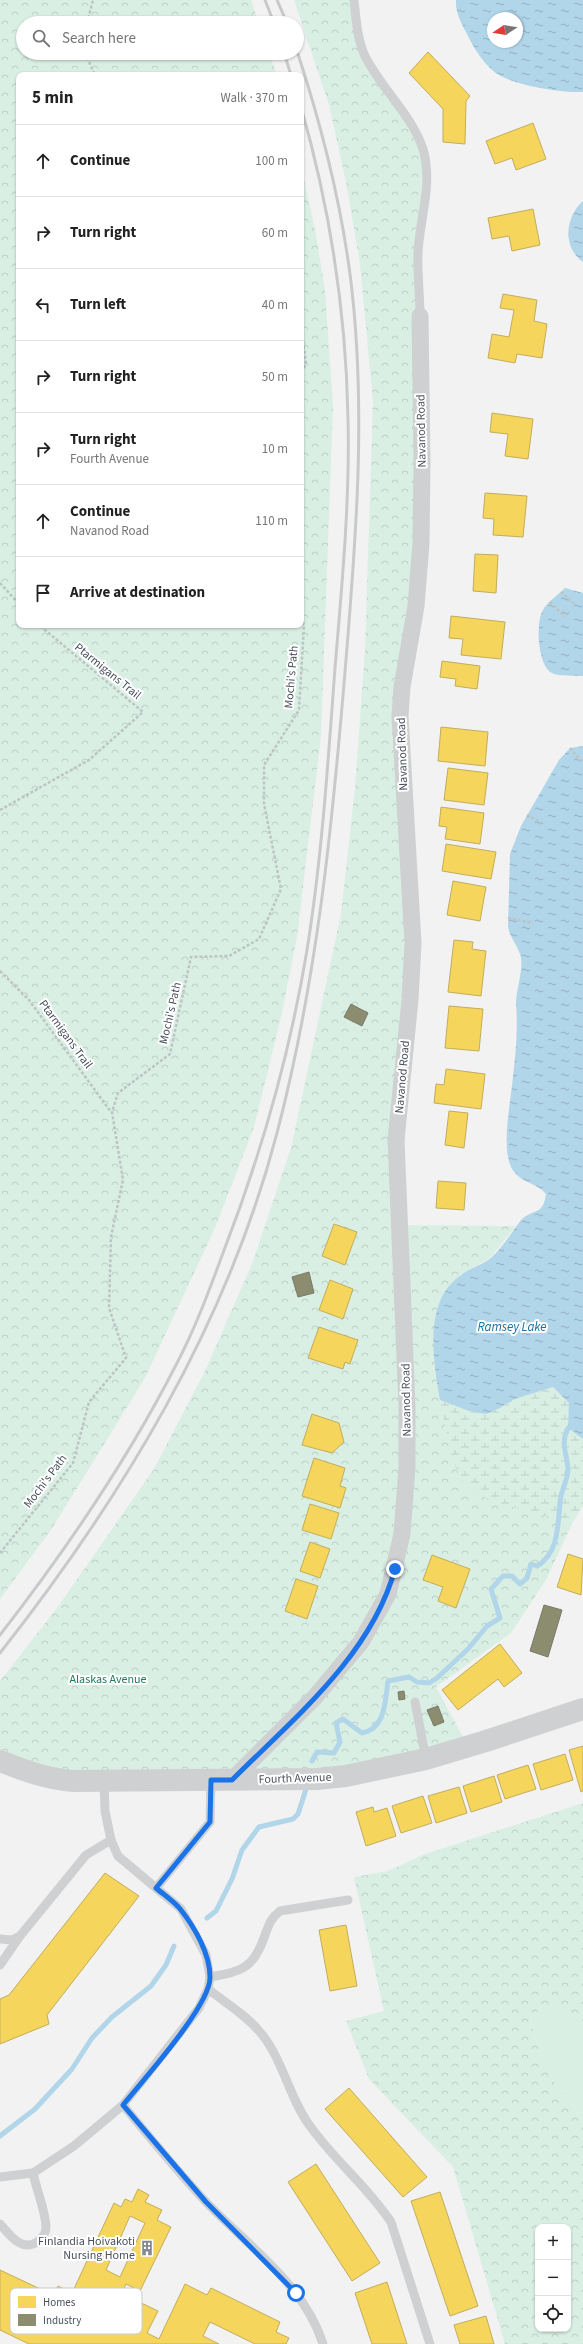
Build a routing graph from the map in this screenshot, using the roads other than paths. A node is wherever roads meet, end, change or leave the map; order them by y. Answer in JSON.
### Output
{"nodes":[{"id":1,"x":354,"y":0,"type":"edge"},
{"id":2,"x":420,"y":316,"type":"joint"},
{"id":3,"x":415,"y":1702,"type":"dead end"},
{"id":4,"x":583,"y":1709,"type":"edge"},
{"id":5,"x":426,"y":1758,"type":"junction"},
{"id":6,"x":0,"y":1761,"type":"edge"},
{"id":7,"x":211,"y":1780,"type":"junction"},
{"id":8,"x":232,"y":1780,"type":"junction"},
{"id":9,"x":104,"y":1782,"type":"junction"},
{"id":10,"x":111,"y":1840,"type":"junction"},
{"id":11,"x":156,"y":1888,"type":"junction"},
{"id":12,"x":348,"y":1900,"type":"dead end"},
{"id":13,"x":20,"y":1936,"type":"junction"},
{"id":14,"x":0,"y":1939,"type":"edge"},
{"id":15,"x":0,"y":1965,"type":"edge"},
{"id":16,"x":210,"y":1977,"type":"junction"},
{"id":17,"x":208,"y":1989,"type":"junction"},
{"id":18,"x":123,"y":2105,"type":"junction"},
{"id":19,"x":33,"y":2173,"type":"junction"},
{"id":20,"x":0,"y":2176,"type":"edge"},
{"id":21,"x":0,"y":2224,"type":"edge"},
{"id":22,"x":323,"y":2344,"type":"edge"},
{"id":23,"x":430,"y":2344,"type":"edge"}],
"edges":[{"from":1,"to":2,"type":"lane"},
{"from":2,"to":8,"type":"street","name":"Navanod Road"},
{"from":3,"to":5,"type":"lane"},
{"from":4,"to":5,"type":"street","name":"Fourth Avenue"},
{"from":5,"to":8,"type":"street","name":"Fourth Avenue"},
{"from":6,"to":9,"type":"street","name":"Fourth Avenue"},
{"from":7,"to":8,"type":"street","name":"Fourth Avenue"},
{"from":7,"to":9,"type":"street","name":"Fourth Avenue"},
{"from":7,"to":11,"type":"lane"},
{"from":9,"to":10,"type":"lane"},
{"from":10,"to":11,"type":"lane"},
{"from":10,"to":13,"type":"lane"},
{"from":11,"to":16,"type":"lane"},
{"from":12,"to":16,"type":"lane"},
{"from":13,"to":14,"type":"lane"},
{"from":13,"to":15,"type":"lane"},
{"from":16,"to":17,"type":"lane"},
{"from":17,"to":18,"type":"lane"},
{"from":17,"to":23,"type":"lane"},
{"from":18,"to":19,"type":"lane"},
{"from":18,"to":22,"type":"lane"},
{"from":19,"to":20,"type":"lane"},
{"from":19,"to":21,"type":"lane"}]}
